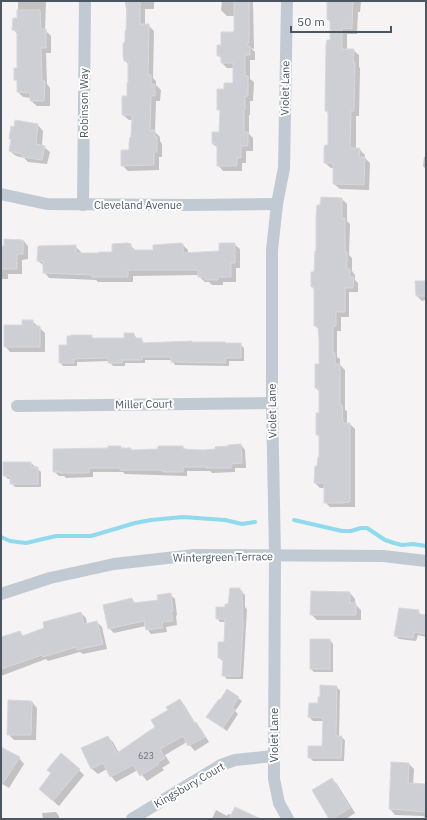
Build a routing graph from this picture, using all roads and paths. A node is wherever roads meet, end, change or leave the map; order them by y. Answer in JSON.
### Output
{"nodes":[{"id":1,"x":85,"y":1,"type":"edge"},
{"id":2,"x":286,"y":1,"type":"edge"},
{"id":3,"x":1,"y":194,"type":"edge"},
{"id":4,"x":277,"y":204,"type":"junction"},
{"id":5,"x":83,"y":205,"type":"junction"},
{"id":6,"x":272,"y":403,"type":"junction"},
{"id":7,"x":17,"y":406,"type":"dead end"},
{"id":8,"x":275,"y":555,"type":"junction"},
{"id":9,"x":426,"y":561,"type":"edge"},
{"id":10,"x":1,"y":594,"type":"edge"},
{"id":11,"x":274,"y":756,"type":"junction"},
{"id":12,"x":132,"y":819,"type":"edge"},
{"id":13,"x":288,"y":819,"type":"edge"}],
"edges":[{"from":1,"to":5,"type":"street","name":"Robinson Way"},
{"from":2,"to":4,"type":"street","name":"Violet Lane"},
{"from":3,"to":5,"type":"street","name":"Cleveland Avenue"},
{"from":4,"to":5,"type":"street","name":"Cleveland Avenue"},
{"from":4,"to":6,"type":"street","name":"Violet Lane"},
{"from":6,"to":7,"type":"street","name":"Miller Court"},
{"from":6,"to":8,"type":"street","name":"Violet Lane"},
{"from":8,"to":9,"type":"street","name":"Wintergreen Terrace"},
{"from":8,"to":10,"type":"street","name":"Wintergreen Terrace"},
{"from":8,"to":11,"type":"street","name":"Violet Lane"},
{"from":11,"to":12,"type":"street","name":"Kingsbury Court"},
{"from":11,"to":13,"type":"street","name":"Violet Lane"}]}
